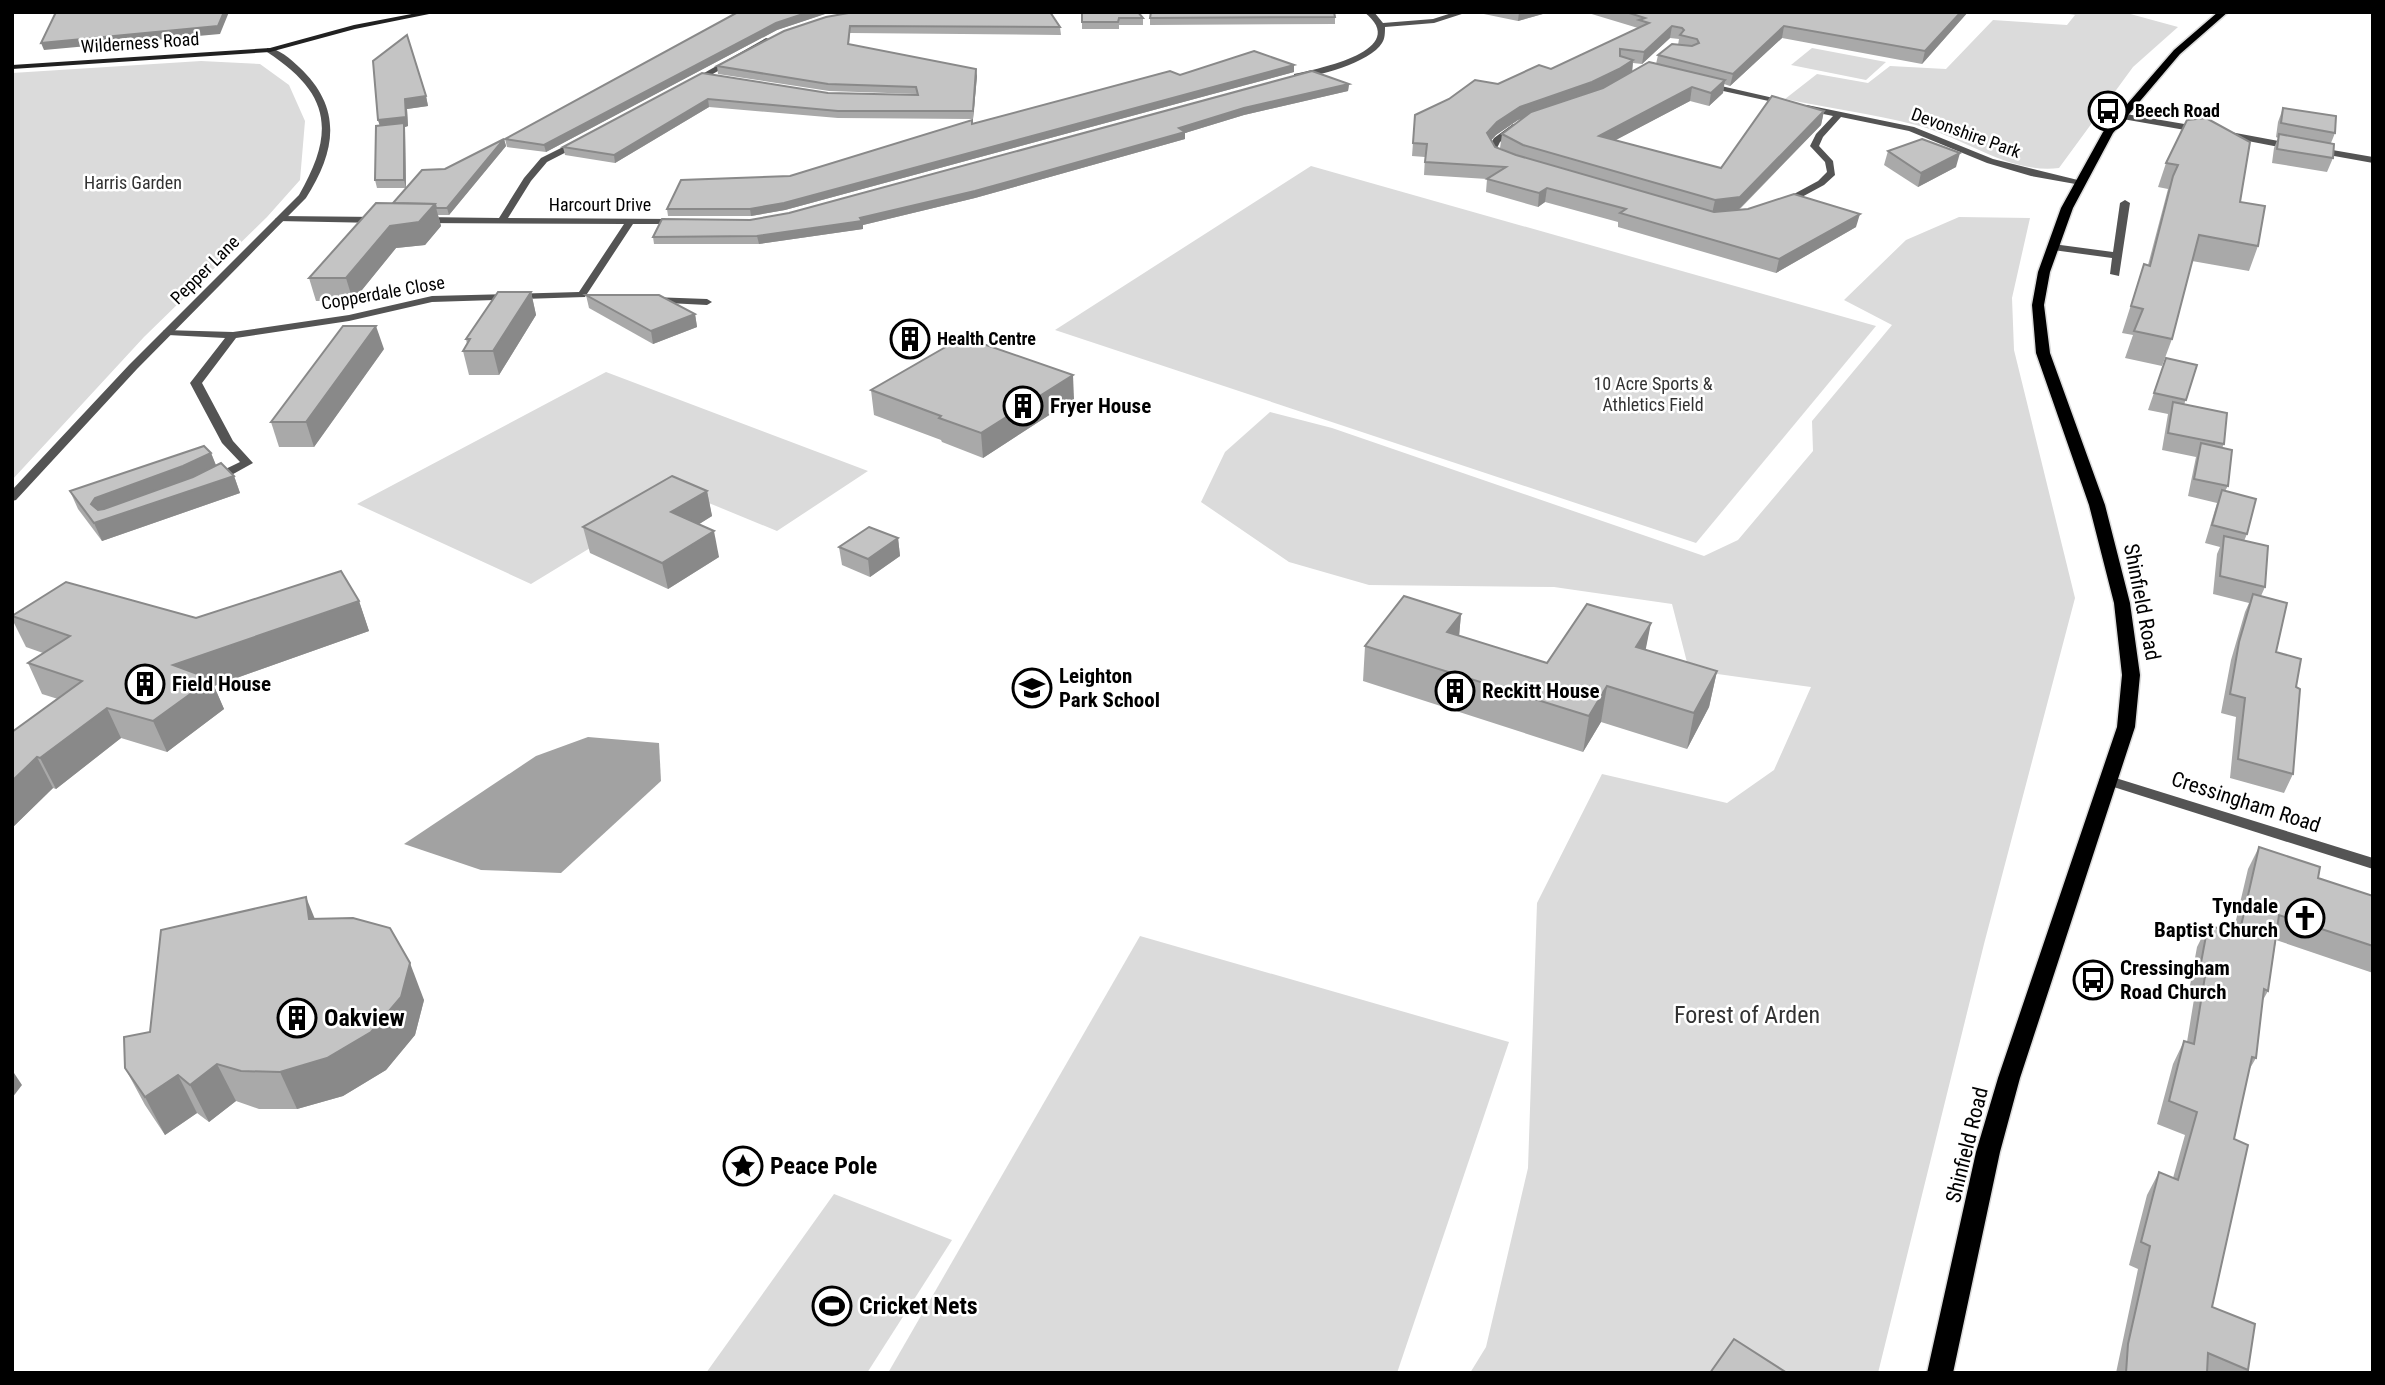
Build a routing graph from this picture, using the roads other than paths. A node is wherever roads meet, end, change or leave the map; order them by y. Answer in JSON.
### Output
{"nodes":[{"id":1,"x":435,"y":12,"type":"edge"},
{"id":2,"x":1368,"y":12,"type":"edge"},
{"id":3,"x":1464,"y":12,"type":"edge"},
{"id":4,"x":2224,"y":12,"type":"edge"},
{"id":5,"x":1381,"y":25,"type":"junction"},
{"id":6,"x":781,"y":34,"type":"edge"},
{"id":7,"x":270,"y":50,"type":"junction"},
{"id":8,"x":12,"y":67,"type":"edge"},
{"id":9,"x":703,"y":76,"type":"junction"},
{"id":10,"x":715,"y":78,"type":"edge"},
{"id":11,"x":1282,"y":80,"type":"edge"},
{"id":12,"x":1698,"y":82,"type":"edge"},
{"id":13,"x":680,"y":89,"type":"edge"},
{"id":14,"x":1839,"y":115,"type":"junction"},
{"id":15,"x":2120,"y":116,"type":"junction"},
{"id":16,"x":1524,"y":121,"type":"edge"},
{"id":17,"x":586,"y":138,"type":"edge"},
{"id":18,"x":1508,"y":160,"type":"edge"},
{"id":19,"x":2373,"y":160,"type":"edge"},
{"id":20,"x":2081,"y":182,"type":"junction"},
{"id":21,"x":2125,"y":203,"type":"dead end"},
{"id":22,"x":1777,"y":207,"type":"edge"},
{"id":23,"x":280,"y":219,"type":"junction"},
{"id":24,"x":391,"y":220,"type":"edge"},
{"id":25,"x":405,"y":220,"type":"edge"},
{"id":26,"x":502,"y":220,"type":"junction"},
{"id":27,"x":631,"y":221,"type":"junction"},
{"id":28,"x":698,"y":222,"type":"edge"},
{"id":29,"x":2053,"y":247,"type":"junction"},
{"id":30,"x":2117,"y":256,"type":"junction"},
{"id":31,"x":2115,"y":274,"type":"dead end"},
{"id":32,"x":581,"y":295,"type":"junction"},
{"id":33,"x":593,"y":296,"type":"edge"},
{"id":34,"x":644,"y":300,"type":"edge"},
{"id":35,"x":707,"y":302,"type":"dead end"},
{"id":36,"x":168,"y":332,"type":"junction"},
{"id":37,"x":233,"y":335,"type":"junction"},
{"id":38,"x":205,"y":484,"type":"edge"},
{"id":39,"x":12,"y":498,"type":"edge"},
{"id":40,"x":2106,"y":780,"type":"junction"},
{"id":41,"x":2373,"y":864,"type":"edge"},
{"id":42,"x":1940,"y":1373,"type":"edge"}],
"edges":[{"from":1,"to":7,"type":"main road","name":"Wilderness Road"},
{"from":2,"to":5,"type":"street"},
{"from":3,"to":5,"type":"street"},
{"from":4,"to":15,"type":"main road","name":"Shinfield Road"},
{"from":5,"to":11,"type":"street"},
{"from":6,"to":9,"type":"street"},
{"from":7,"to":8,"type":"main road","name":"Wilderness Road"},
{"from":7,"to":23,"type":"street","name":"Pepper Lane"},
{"from":9,"to":10,"type":"street"},
{"from":9,"to":13,"type":"street"},
{"from":12,"to":14,"type":"street","name":"Devonshire Park"},
{"from":14,"to":20,"type":"street","name":"Devonshire Park"},
{"from":14,"to":22,"type":"street"},
{"from":15,"to":19,"type":"street"},
{"from":15,"to":20,"type":"main road","name":"Shinfield Road"},
{"from":16,"to":18,"type":"street"},
{"from":17,"to":26,"type":"street"},
{"from":20,"to":29,"type":"main road","name":"Shinfield Road"},
{"from":21,"to":30,"type":"street"},
{"from":23,"to":24,"type":"street"},
{"from":23,"to":36,"type":"street","name":"Pepper Lane"},
{"from":25,"to":26,"type":"street","name":"Harcourt Drive"},
{"from":26,"to":27,"type":"street","name":"Harcourt Drive"},
{"from":27,"to":28,"type":"street","name":"Harcourt Drive"},
{"from":27,"to":32,"type":"street"},
{"from":29,"to":30,"type":"street"},
{"from":29,"to":40,"type":"main road","name":"Shinfield Road"},
{"from":30,"to":31,"type":"street"},
{"from":32,"to":33,"type":"street","name":"Copperdale Close"},
{"from":32,"to":37,"type":"street","name":"Copperdale Close"},
{"from":34,"to":35,"type":"street"},
{"from":36,"to":37,"type":"street","name":"Copperdale Close"},
{"from":36,"to":39,"type":"street","name":"Pepper Lane"},
{"from":37,"to":38,"type":"street"},
{"from":40,"to":41,"type":"street","name":"Cressingham Road"},
{"from":40,"to":42,"type":"main road","name":"Shinfield Road"}]}
